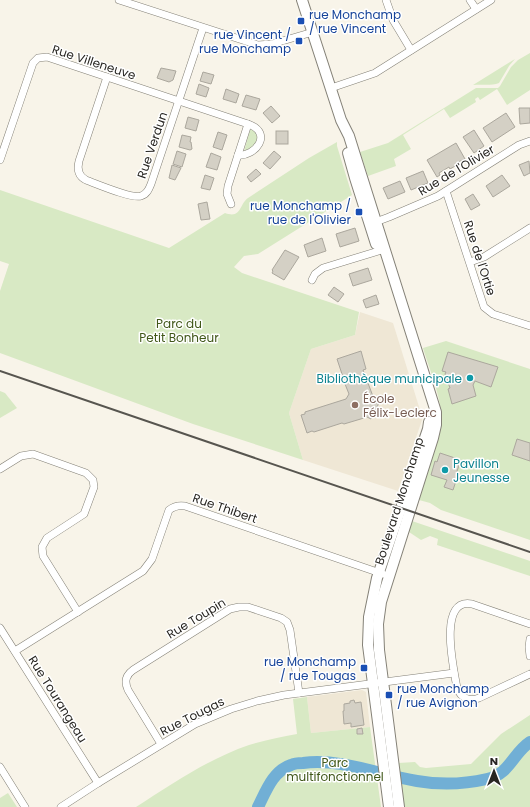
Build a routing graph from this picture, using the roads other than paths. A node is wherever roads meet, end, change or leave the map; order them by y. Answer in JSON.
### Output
{"nodes":[{"id":1,"x":119,"y":0,"type":"edge"},
{"id":2,"x":302,"y":0,"type":"edge"},
{"id":3,"x":386,"y":0,"type":"edge"},
{"id":4,"x":470,"y":0,"type":"edge"},
{"id":5,"x":491,"y":0,"type":"edge"},
{"id":6,"x":476,"y":9,"type":"junction"},
{"id":7,"x":203,"y":28,"type":"junction"},
{"id":8,"x":313,"y":32,"type":"junction"},
{"id":9,"x":411,"y":50,"type":"junction"},
{"id":10,"x":107,"y":77,"type":"junction"},
{"id":11,"x":331,"y":88,"type":"junction"},
{"id":12,"x":179,"y":101,"type":"junction"},
{"id":13,"x":248,"y":124,"type":"junction"},
{"id":14,"x":530,"y":141,"type":"edge"},
{"id":15,"x":2,"y":145,"type":"edge"},
{"id":16,"x":238,"y":155,"type":"junction"},
{"id":17,"x":0,"y":160,"type":"edge"},
{"id":18,"x":446,"y":191,"type":"junction"},
{"id":19,"x":231,"y":204,"type":"dead end"},
{"id":20,"x":373,"y":223,"type":"junction"},
{"id":21,"x":530,"y":228,"type":"edge"},
{"id":22,"x":382,"y":250,"type":"junction"},
{"id":23,"x":470,"y":262,"type":"junction"},
{"id":24,"x":312,"y":280,"type":"dead end"},
{"id":25,"x":530,"y":326,"type":"edge"},
{"id":26,"x":0,"y":469,"type":"edge"},
{"id":27,"x":379,"y":572,"type":"junction"},
{"id":28,"x":389,"y":576,"type":"junction"},
{"id":29,"x":78,"y":612,"type":"junction"},
{"id":30,"x":530,"y":624,"type":"edge"},
{"id":31,"x":0,"y":628,"type":"edge"},
{"id":32,"x":530,"y":639,"type":"edge"},
{"id":33,"x":15,"y":651,"type":"junction"},
{"id":34,"x":530,"y":656,"type":"edge"},
{"id":35,"x":454,"y":673,"type":"junction"},
{"id":36,"x":530,"y":674,"type":"edge"},
{"id":37,"x":378,"y":683,"type":"junction"},
{"id":38,"x":299,"y":693,"type":"junction"},
{"id":39,"x":162,"y":744,"type":"junction"},
{"id":40,"x":0,"y":767,"type":"edge"},
{"id":41,"x":98,"y":783,"type":"junction"},
{"id":42,"x":25,"y":807,"type":"edge"},
{"id":43,"x":61,"y":807,"type":"edge"},
{"id":44,"x":389,"y":807,"type":"edge"},
{"id":45,"x":399,"y":807,"type":"edge"}],
"edges":[{"from":1,"to":7,"type":"street"},
{"from":2,"to":8,"type":"street","name":"Boulevard Monchamp"},
{"from":3,"to":9,"type":"street"},
{"from":4,"to":6,"type":"street"},
{"from":5,"to":6,"type":"street"},
{"from":6,"to":9,"type":"street"},
{"from":7,"to":8,"type":"street"},
{"from":7,"to":12,"type":"street","name":"Rue Verdun"},
{"from":8,"to":11,"type":"street","name":"Boulevard Monchamp"},
{"from":9,"to":11,"type":"street"},
{"from":10,"to":12,"type":"street","name":"Rue Villeneuve"},
{"from":10,"to":12,"type":"street","name":"Rue Verdun"},
{"from":10,"to":15,"type":"street","name":"Rue Villeneuve"},
{"from":11,"to":20,"type":"street","name":"Boulevard Monchamp"},
{"from":12,"to":13,"type":"street","name":"Rue Villeneuve"},
{"from":13,"to":16,"type":"street"},
{"from":13,"to":16,"type":"street"},
{"from":14,"to":18,"type":"street","name":"Rue de l'Olivier"},
{"from":15,"to":17,"type":"street","name":"Rue Villeneuve"},
{"from":16,"to":19,"type":"street"},
{"from":18,"to":20,"type":"street","name":"Rue de l'Olivier"},
{"from":18,"to":23,"type":"street","name":"Rue de l'Ortie"},
{"from":20,"to":22,"type":"street","name":"Boulevard Monchamp"},
{"from":21,"to":23,"type":"street"},
{"from":22,"to":24,"type":"street"},
{"from":22,"to":27,"type":"street","name":"Boulevard Monchamp"},
{"from":22,"to":28,"type":"street","name":"Boulevard Monchamp"},
{"from":23,"to":25,"type":"street","name":"Rue de l'Ortie"},
{"from":26,"to":29,"type":"street"},
{"from":27,"to":28,"type":"street","name":"Rue Thibert"},
{"from":27,"to":29,"type":"street","name":"Rue Thibert"},
{"from":27,"to":37,"type":"street","name":"Boulevard Monchamp"},
{"from":28,"to":37,"type":"street","name":"Boulevard Monchamp"},
{"from":29,"to":33,"type":"street","name":"Rue Thibert"},
{"from":30,"to":35,"type":"street"},
{"from":31,"to":33,"type":"street","name":"Rue Tourangeau"},
{"from":32,"to":34,"type":"street"},
{"from":33,"to":41,"type":"street","name":"Rue Tourangeau"},
{"from":35,"to":36,"type":"street"},
{"from":35,"to":37,"type":"street","name":"Rue Tougas"},
{"from":37,"to":38,"type":"street","name":"Rue Tougas"},
{"from":37,"to":44,"type":"street","name":"Boulevard Monchamp"},
{"from":37,"to":45,"type":"street","name":"Boulevard Monchamp"},
{"from":38,"to":39,"type":"street","name":"Rue Tougas"},
{"from":38,"to":39,"type":"street","name":"Rue Toupin"},
{"from":39,"to":41,"type":"street","name":"Rue Tougas"},
{"from":40,"to":42,"type":"street"},
{"from":41,"to":43,"type":"street","name":"Rue Tougas"}]}
